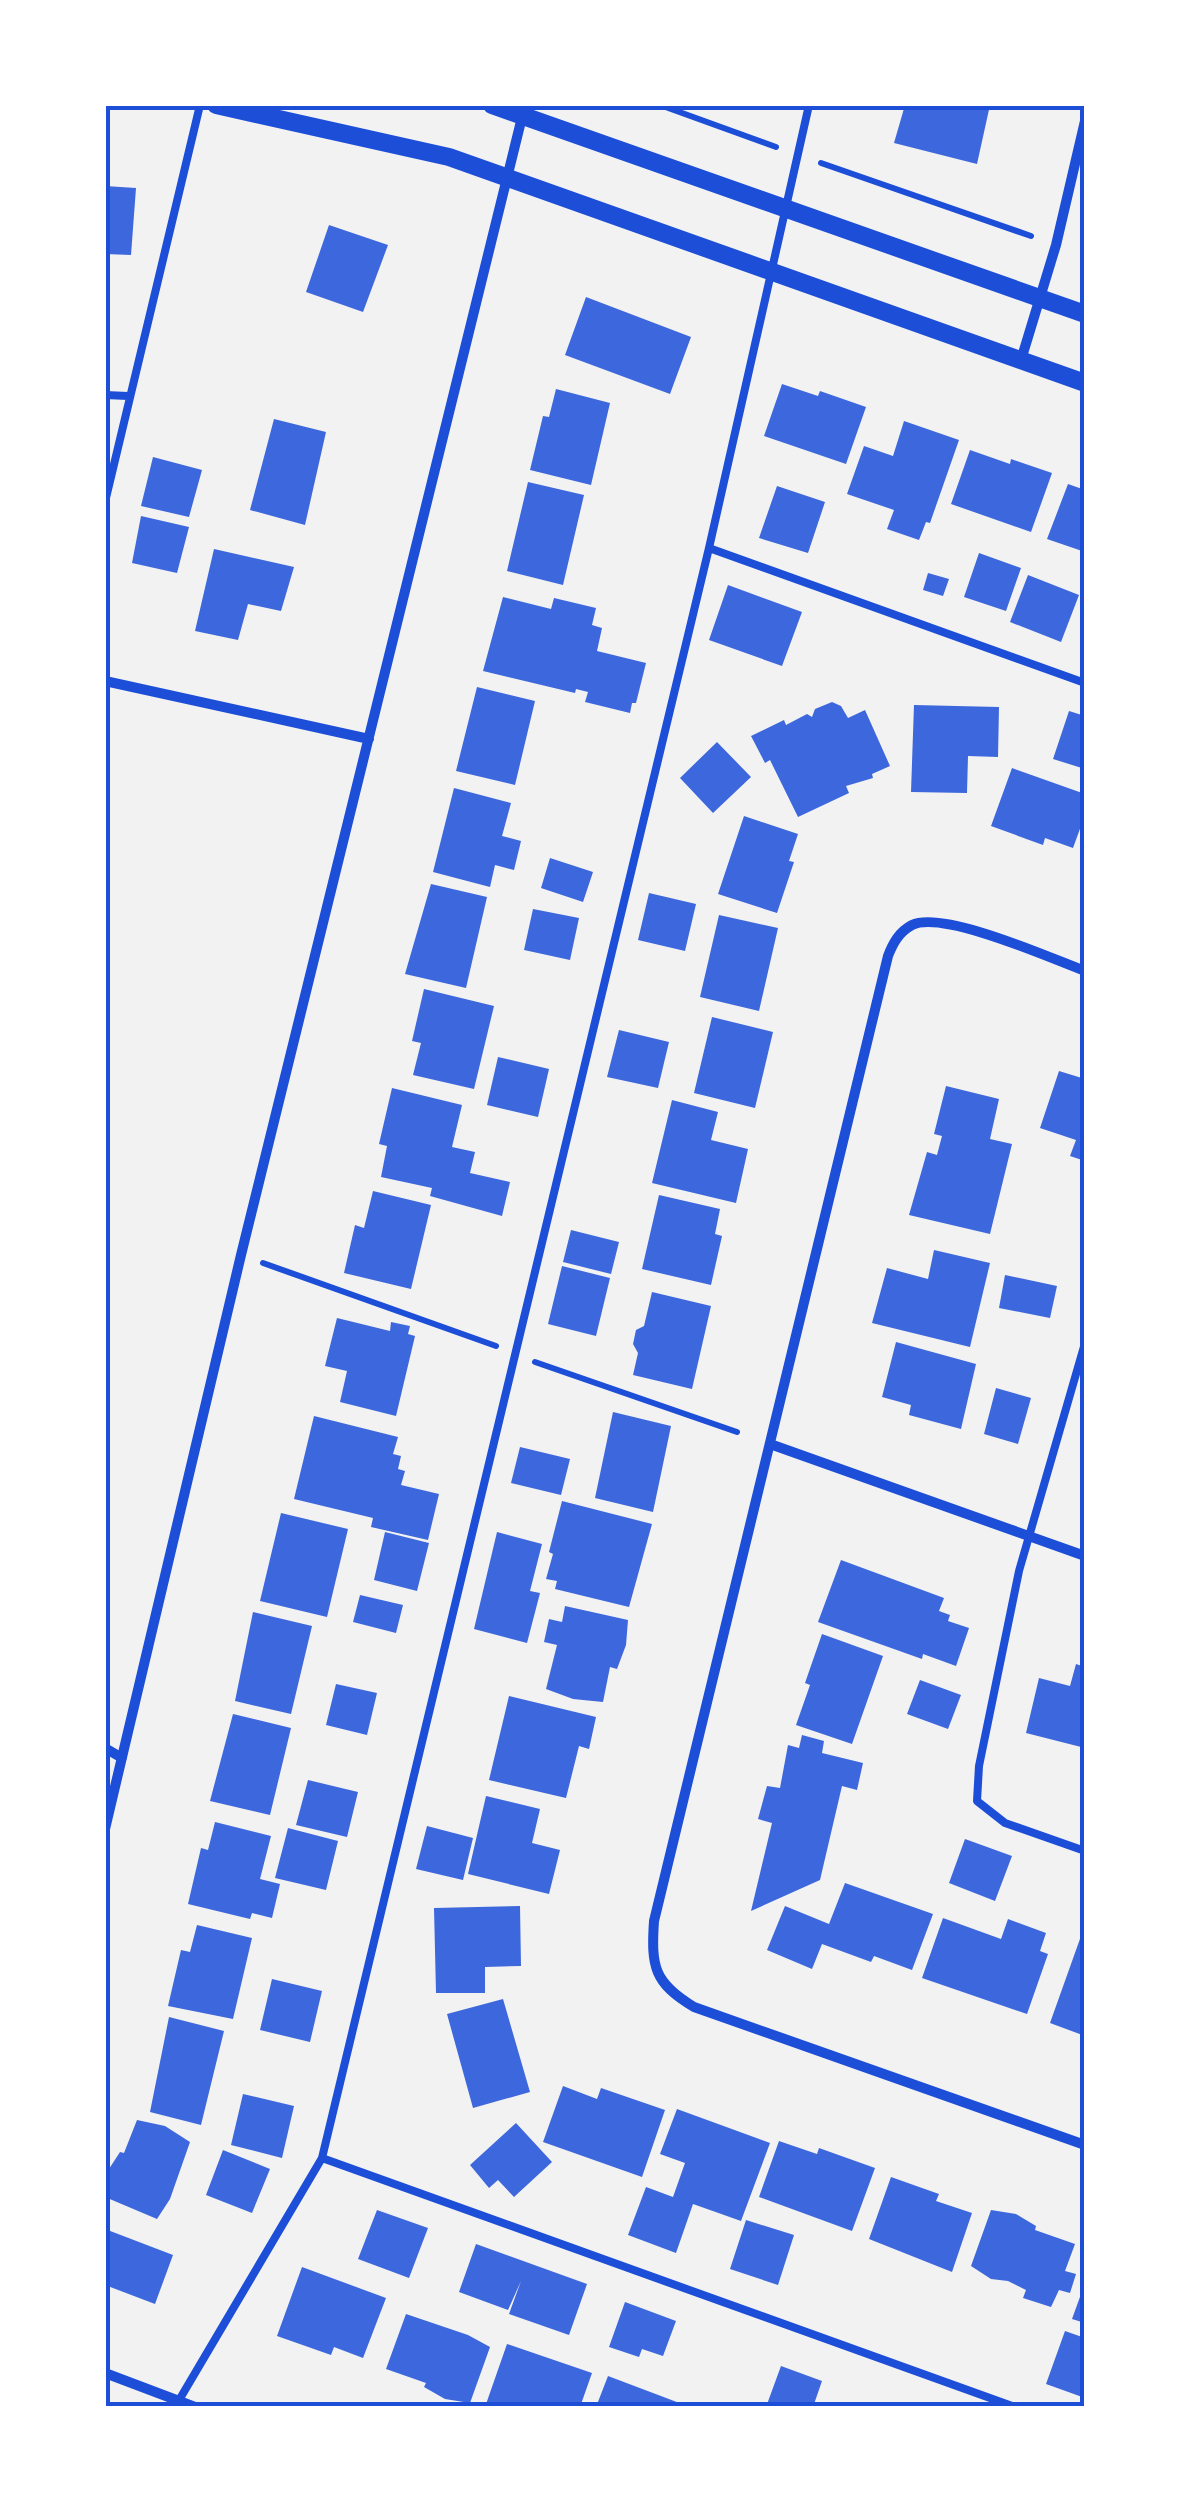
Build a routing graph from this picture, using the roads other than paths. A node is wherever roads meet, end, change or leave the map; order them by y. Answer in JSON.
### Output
{"nodes":[{"id":1,"x":200,"y":105,"type":"edge"},
{"id":2,"x":216,"y":105,"type":"edge"},
{"id":3,"x":492,"y":105,"type":"edge"},
{"id":4,"x":809,"y":105,"type":"edge"},
{"id":5,"x":524,"y":110,"type":"edge"},
{"id":6,"x":1085,"y":121,"type":"edge"},
{"id":7,"x":506,"y":178,"type":"junction"},
{"id":8,"x":786,"y":208,"type":"junction"},
{"id":9,"x":772,"y":271,"type":"junction"},
{"id":10,"x":1039,"y":298,"type":"junction"},
{"id":11,"x":1085,"y":314,"type":"edge"},
{"id":12,"x":1020,"y":360,"type":"junction"},
{"id":13,"x":1085,"y":383,"type":"edge"},
{"id":14,"x":105,"y":395,"type":"edge"},
{"id":15,"x":128,"y":396,"type":"junction"},
{"id":16,"x":105,"y":502,"type":"edge"},
{"id":17,"x":709,"y":548,"type":"junction"},
{"id":18,"x":105,"y":681,"type":"edge"},
{"id":19,"x":1085,"y":683,"type":"edge"},
{"id":20,"x":369,"y":739,"type":"junction"},
{"id":21,"x":1085,"y":971,"type":"edge"},
{"id":22,"x":1085,"y":1343,"type":"edge"},
{"id":23,"x":770,"y":1444,"type":"junction"},
{"id":24,"x":1028,"y":1537,"type":"junction"},
{"id":25,"x":1085,"y":1556,"type":"edge"},
{"id":26,"x":105,"y":1748,"type":"edge"},
{"id":27,"x":122,"y":1758,"type":"junction"},
{"id":28,"x":105,"y":1830,"type":"edge"},
{"id":29,"x":1085,"y":1852,"type":"edge"},
{"id":30,"x":1085,"y":2145,"type":"edge"},
{"id":31,"x":322,"y":2158,"type":"junction"},
{"id":32,"x":105,"y":2373,"type":"edge"},
{"id":33,"x":177,"y":2404,"type":"edge"},
{"id":34,"x":195,"y":2407,"type":"edge"},
{"id":35,"x":1015,"y":2407,"type":"edge"}],
"edges":[{"from":1,"to":15,"type":"lane"},
{"from":2,"to":7,"type":"street"},
{"from":3,"to":5,"type":"street"},
{"from":4,"to":8,"type":"lane"},
{"from":5,"to":7,"type":"street"},
{"from":5,"to":8,"type":"street"},
{"from":6,"to":10,"type":"street"},
{"from":7,"to":9,"type":"street"},
{"from":7,"to":20,"type":"street"},
{"from":8,"to":9,"type":"lane"},
{"from":8,"to":10,"type":"street"},
{"from":9,"to":12,"type":"street"},
{"from":9,"to":17,"type":"lane"},
{"from":10,"to":11,"type":"street"},
{"from":10,"to":12,"type":"street"},
{"from":12,"to":13,"type":"street"},
{"from":14,"to":15,"type":"lane"},
{"from":15,"to":16,"type":"lane"},
{"from":17,"to":19,"type":"lane"},
{"from":17,"to":31,"type":"lane"},
{"from":18,"to":20,"type":"street"},
{"from":20,"to":27,"type":"street"},
{"from":21,"to":23,"type":"street"},
{"from":22,"to":24,"type":"lane"},
{"from":23,"to":24,"type":"street"},
{"from":23,"to":30,"type":"street"},
{"from":24,"to":25,"type":"street"},
{"from":24,"to":29,"type":"lane"},
{"from":26,"to":27,"type":"street"},
{"from":27,"to":28,"type":"street"},
{"from":31,"to":33,"type":"lane"},
{"from":31,"to":35,"type":"lane"},
{"from":32,"to":33,"type":"street"},
{"from":33,"to":34,"type":"street"}]}
